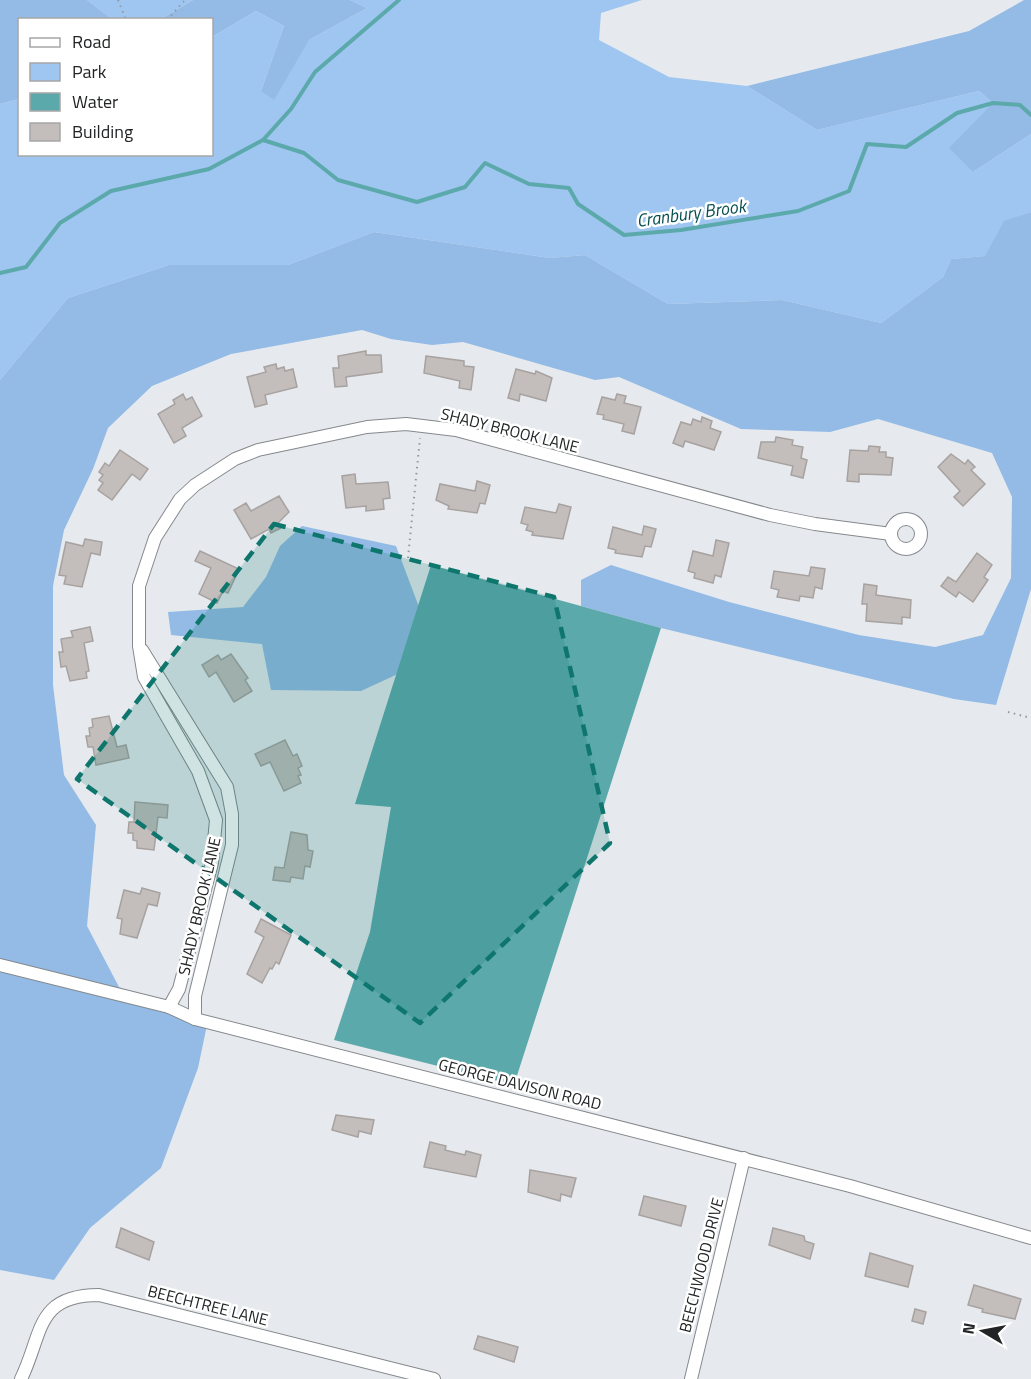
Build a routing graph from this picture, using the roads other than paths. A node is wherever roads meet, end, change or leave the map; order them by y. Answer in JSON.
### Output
{"nodes":[{"id":1,"x":891,"y":534,"type":"dead end"},
{"id":2,"x":139,"y":646,"type":"junction"},
{"id":3,"x":203,"y":746,"type":"junction"},
{"id":4,"x":190,"y":754,"type":"junction"},
{"id":5,"x":206,"y":888,"type":"junction"},
{"id":6,"x":222,"y":891,"type":"junction"},
{"id":7,"x":0,"y":965,"type":"edge"},
{"id":8,"x":169,"y":1007,"type":"junction"},
{"id":9,"x":195,"y":1019,"type":"junction"},
{"id":10,"x":744,"y":1158,"type":"junction"},
{"id":11,"x":1031,"y":1238,"type":"edge"},
{"id":12,"x":21,"y":1379,"type":"edge"},
{"id":13,"x":434,"y":1379,"type":"edge"},
{"id":14,"x":691,"y":1379,"type":"edge"}],
"edges":[{"from":1,"to":2,"type":"street","name":"SHADY BROOK LANE"},
{"from":2,"to":3,"type":"street","name":"SHADY BROOK LANE"},
{"from":2,"to":4,"type":"street","name":"SHADY BROOK LANE"},
{"from":3,"to":4,"type":"street"},
{"from":3,"to":6,"type":"street","name":"SHADY BROOK LANE"},
{"from":4,"to":5,"type":"street","name":"SHADY BROOK LANE"},
{"from":5,"to":6,"type":"street"},
{"from":5,"to":8,"type":"street","name":"SHADY BROOK LANE"},
{"from":6,"to":9,"type":"street","name":"SHADY BROOK LANE"},
{"from":7,"to":8,"type":"street","name":"GEORGE DAVISON ROAD"},
{"from":8,"to":9,"type":"street","name":"GEORGE DAVISON ROAD"},
{"from":9,"to":10,"type":"street","name":"GEORGE DAVISON ROAD"},
{"from":10,"to":11,"type":"street","name":"GEORGE DAVISON ROAD"},
{"from":10,"to":14,"type":"street","name":"BEECHWOOD DRIVE"},
{"from":12,"to":13,"type":"street","name":"BEECHTREE LANE"}]}
